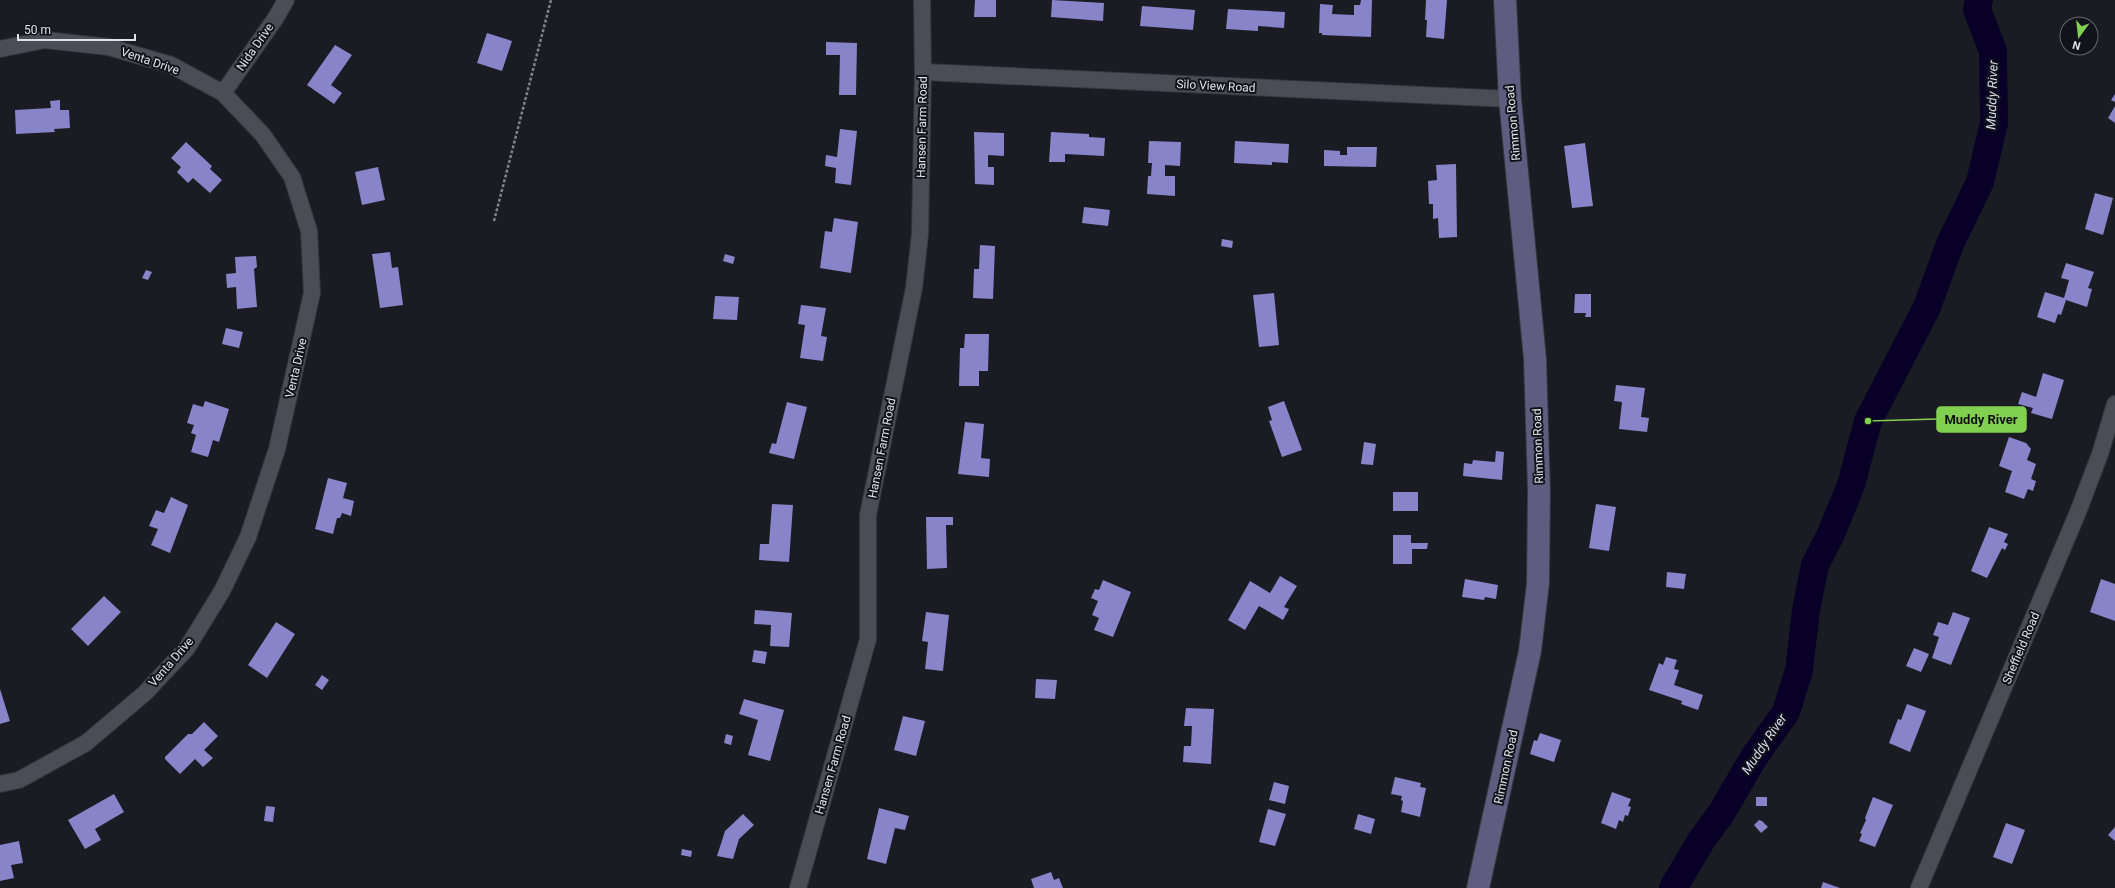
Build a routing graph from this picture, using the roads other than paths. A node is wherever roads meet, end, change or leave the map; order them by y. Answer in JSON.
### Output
{"nodes":[{"id":1,"x":286,"y":0,"type":"edge"},
{"id":2,"x":922,"y":0,"type":"edge"},
{"id":3,"x":1504,"y":0,"type":"edge"},
{"id":4,"x":0,"y":49,"type":"edge"},
{"id":5,"x":923,"y":72,"type":"junction"},
{"id":6,"x":223,"y":93,"type":"junction"},
{"id":7,"x":1510,"y":99,"type":"junction"},
{"id":8,"x":2115,"y":404,"type":"edge"},
{"id":9,"x":0,"y":784,"type":"edge"},
{"id":10,"x":798,"y":888,"type":"edge"},
{"id":11,"x":1478,"y":888,"type":"edge"},
{"id":12,"x":1919,"y":888,"type":"edge"}],
"edges":[{"from":1,"to":6,"type":"street","name":"Nida Drive"},
{"from":2,"to":5,"type":"street","name":"Hansen Farm Road"},
{"from":3,"to":7,"type":"street","name":"Rimmon Road"},
{"from":4,"to":6,"type":"street","name":"Venta Drive"},
{"from":5,"to":7,"type":"street","name":"Silo View Road"},
{"from":5,"to":10,"type":"street","name":"Hansen Farm Road"},
{"from":6,"to":9,"type":"street","name":"Venta Drive"},
{"from":7,"to":11,"type":"street","name":"Rimmon Road"},
{"from":8,"to":12,"type":"street","name":"Sheffield Road"}]}
